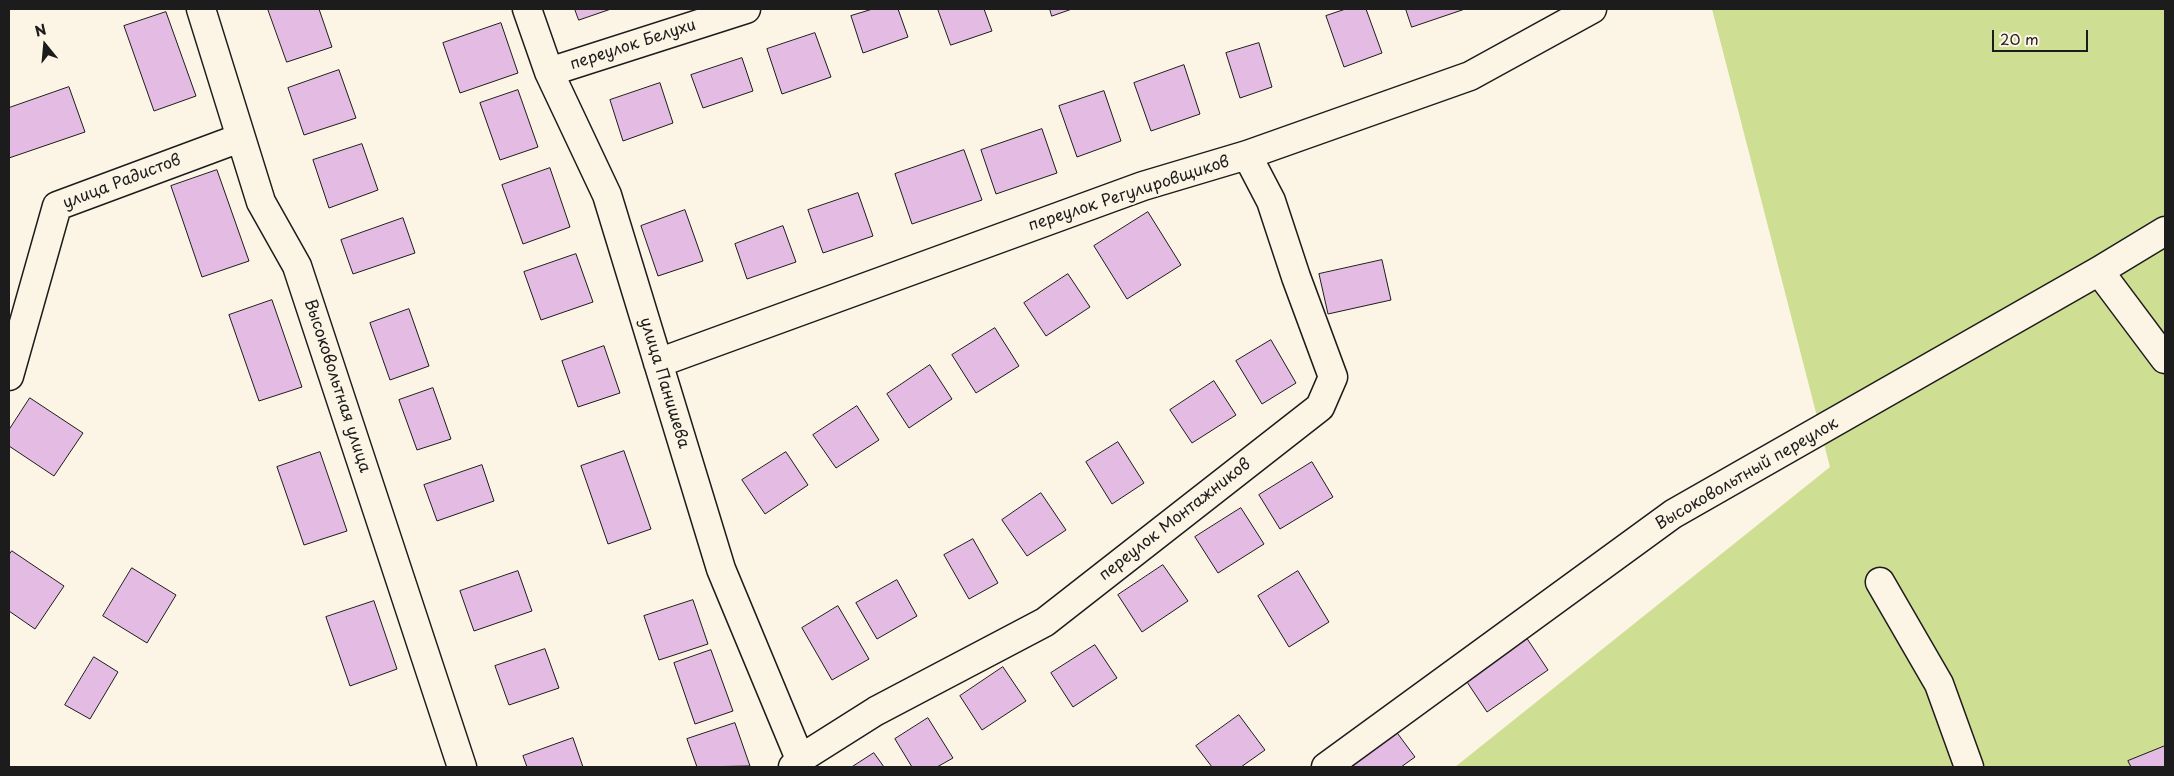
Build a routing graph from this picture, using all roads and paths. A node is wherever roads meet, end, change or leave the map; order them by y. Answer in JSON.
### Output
{"nodes":[{"id":1,"x":201,"y":9,"type":"edge"},
{"id":2,"x":527,"y":9,"type":"edge"},
{"id":3,"x":746,"y":9,"type":"edge"},
{"id":4,"x":1592,"y":9,"type":"edge"},
{"id":5,"x":549,"y":72,"type":"junction"},
{"id":6,"x":240,"y":138,"type":"junction"},
{"id":7,"x":1247,"y":154,"type":"junction"},
{"id":8,"x":2165,"y":231,"type":"edge"},
{"id":9,"x":2099,"y":271,"type":"junction"},
{"id":10,"x":2165,"y":359,"type":"edge"},
{"id":11,"x":658,"y":363,"type":"junction"},
{"id":12,"x":9,"y":376,"type":"edge"},
{"id":13,"x":1880,"y":582,"type":"dead end"},
{"id":14,"x":797,"y":763,"type":"edge"},
{"id":15,"x":462,"y":767,"type":"edge"},
{"id":16,"x":1326,"y":767,"type":"edge"},
{"id":17,"x":1968,"y":767,"type":"edge"}],
"edges":[{"from":1,"to":6,"type":"street","name":"Высоковольтная улица"},
{"from":2,"to":5,"type":"street","name":"улица Панишева"},
{"from":3,"to":5,"type":"street","name":"переулок Белухи"},
{"from":4,"to":7,"type":"street","name":"переулок Регулировщиков"},
{"from":5,"to":11,"type":"street","name":"улица Панишева"},
{"from":6,"to":12,"type":"street","name":"улица Радистов"},
{"from":6,"to":15,"type":"street","name":"Высоковольтная улица"},
{"from":7,"to":11,"type":"street","name":"переулок Регулировщиков"},
{"from":7,"to":14,"type":"street","name":"переулок Монтажников"},
{"from":8,"to":9,"type":"street","name":"Высоковольтный переулок"},
{"from":9,"to":10,"type":"street"},
{"from":9,"to":16,"type":"street","name":"Высоковольтный переулок"},
{"from":11,"to":14,"type":"street","name":"улица Панишева"},
{"from":13,"to":17,"type":"street"}]}
